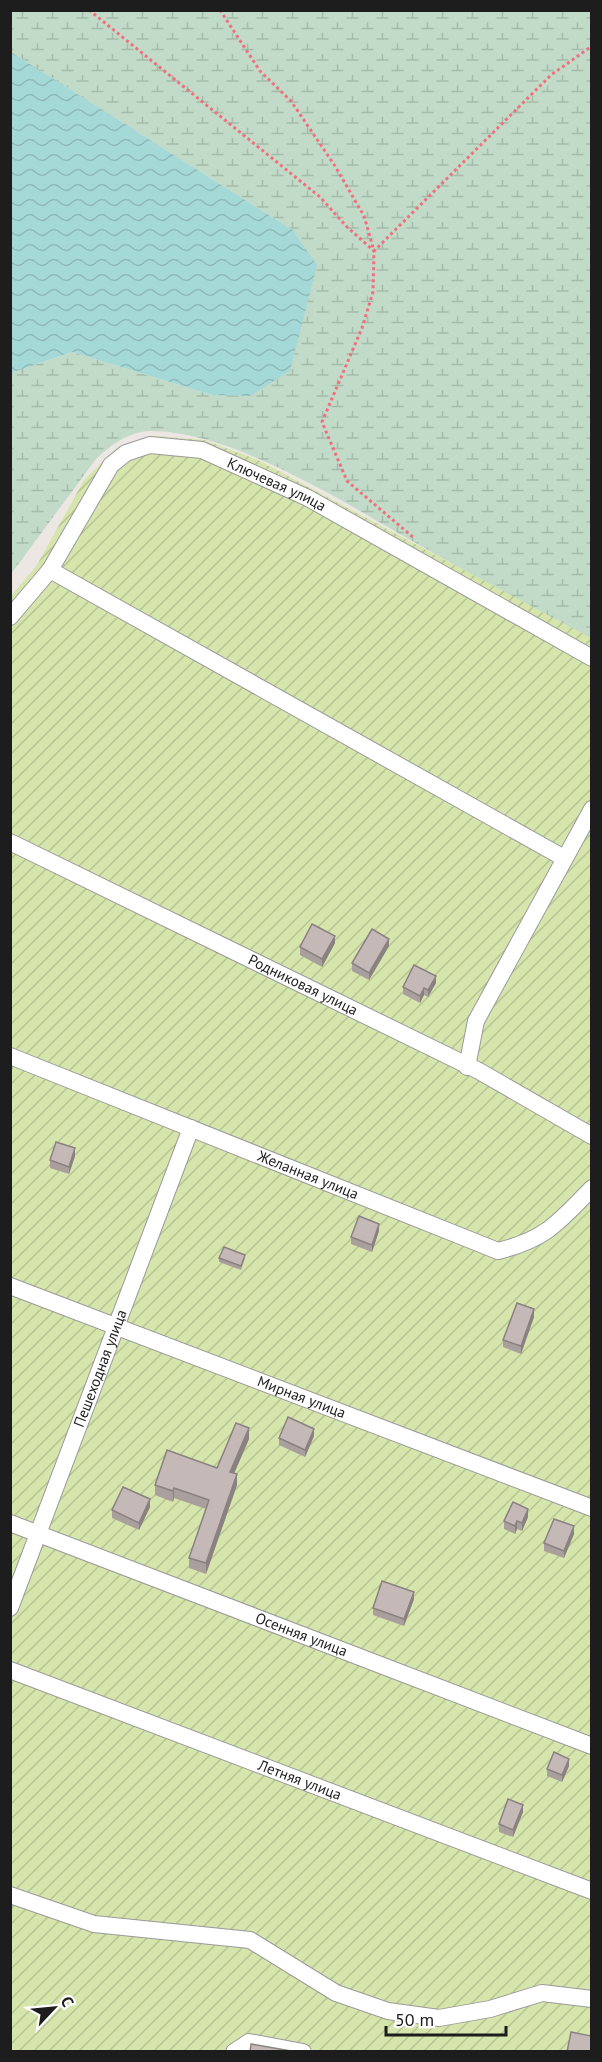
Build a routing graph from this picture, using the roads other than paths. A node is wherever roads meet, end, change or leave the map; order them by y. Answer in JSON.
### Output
{"nodes":[{"id":1,"x":50,"y":570,"type":"junction"},
{"id":2,"x":10,"y":617,"type":"edge"},
{"id":3,"x":591,"y":658,"type":"edge"},
{"id":4,"x":591,"y":809,"type":"edge"},
{"id":5,"x":10,"y":842,"type":"edge"},
{"id":6,"x":564,"y":858,"type":"junction"},
{"id":7,"x":10,"y":1056,"type":"edge"},
{"id":8,"x":467,"y":1067,"type":"junction"},
{"id":9,"x":190,"y":1128,"type":"junction"},
{"id":10,"x":591,"y":1136,"type":"edge"},
{"id":11,"x":591,"y":1188,"type":"edge"},
{"id":12,"x":10,"y":1286,"type":"edge"},
{"id":13,"x":116,"y":1327,"type":"junction"},
{"id":14,"x":591,"y":1508,"type":"edge"},
{"id":15,"x":10,"y":1523,"type":"edge"},
{"id":16,"x":38,"y":1534,"type":"junction"},
{"id":17,"x":10,"y":1608,"type":"edge"},
{"id":18,"x":10,"y":1670,"type":"edge"},
{"id":19,"x":591,"y":1746,"type":"edge"},
{"id":20,"x":591,"y":1891,"type":"edge"},
{"id":21,"x":10,"y":1895,"type":"edge"},
{"id":22,"x":591,"y":1999,"type":"edge"},
{"id":23,"x":234,"y":2052,"type":"edge"},
{"id":24,"x":303,"y":2052,"type":"edge"}],
"edges":[{"from":1,"to":2,"type":"street","name":"Ключевая улица"},
{"from":1,"to":3,"type":"street","name":"Ключевая улица"},
{"from":1,"to":6,"type":"street"},
{"from":4,"to":6,"type":"street"},
{"from":5,"to":8,"type":"street","name":"Родниковая улица"},
{"from":6,"to":8,"type":"street"},
{"from":7,"to":9,"type":"street","name":"Желанная улица"},
{"from":8,"to":10,"type":"street","name":"Родниковая улица"},
{"from":9,"to":11,"type":"street","name":"Желанная улица"},
{"from":9,"to":13,"type":"street","name":"Пешеходная улица"},
{"from":12,"to":13,"type":"street","name":"Мирная улица"},
{"from":13,"to":14,"type":"street","name":"Мирная улица"},
{"from":13,"to":16,"type":"street","name":"Пешеходная улица"},
{"from":15,"to":16,"type":"street","name":"Осенняя улица"},
{"from":16,"to":17,"type":"street","name":"Пешеходная улица"},
{"from":16,"to":19,"type":"street","name":"Осенняя улица"},
{"from":18,"to":20,"type":"street","name":"Летняя улица"},
{"from":21,"to":22,"type":"street"},
{"from":23,"to":24,"type":"street"}]}
